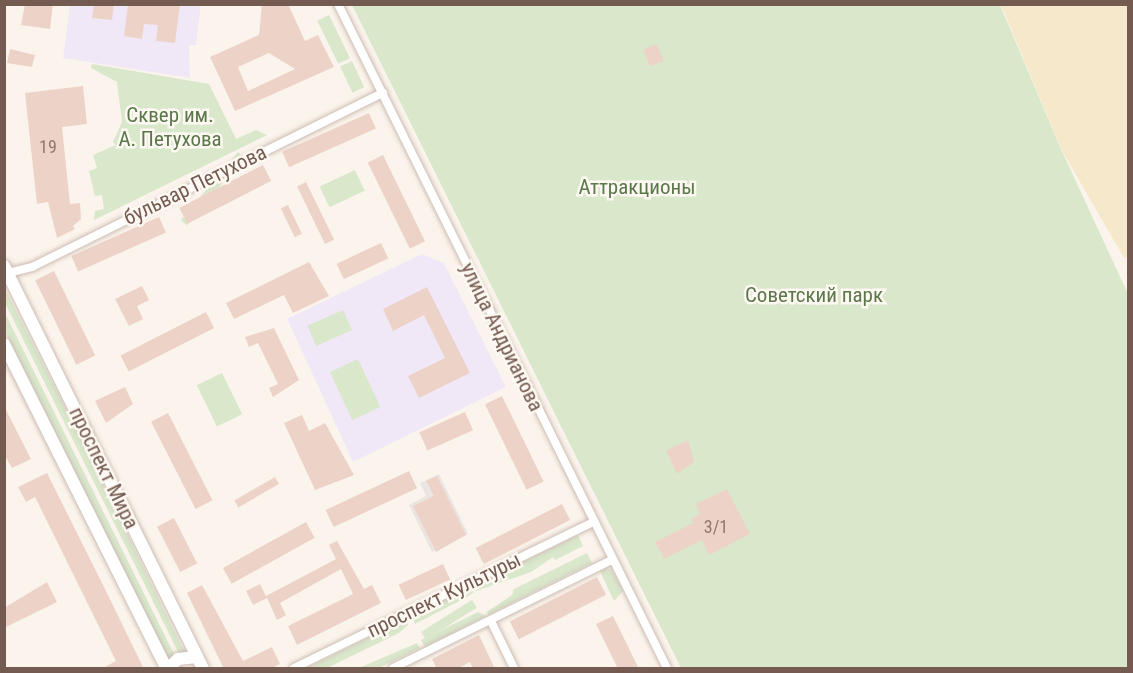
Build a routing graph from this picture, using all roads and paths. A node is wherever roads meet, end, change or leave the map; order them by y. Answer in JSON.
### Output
{"nodes":[{"id":1,"x":338,"y":4,"type":"edge"},
{"id":2,"x":382,"y":93,"type":"junction"},
{"id":3,"x":6,"y":270,"type":"edge"},
{"id":4,"x":4,"y":344,"type":"edge"},
{"id":5,"x":593,"y":522,"type":"junction"},
{"id":6,"x":612,"y":560,"type":"junction"},
{"id":7,"x":491,"y":621,"type":"junction"},
{"id":8,"x":197,"y":657,"type":"junction"},
{"id":9,"x":167,"y":669,"type":"edge"},
{"id":10,"x":203,"y":669,"type":"edge"},
{"id":11,"x":294,"y":669,"type":"edge"},
{"id":12,"x":393,"y":669,"type":"edge"},
{"id":13,"x":514,"y":669,"type":"edge"},
{"id":14,"x":667,"y":669,"type":"edge"}],
"edges":[{"from":1,"to":2,"type":"street","name":"улица Андрианова"},
{"from":2,"to":3,"type":"street","name":"бульвар Петухова"},
{"from":2,"to":5,"type":"street","name":"улица Андрианова"},
{"from":3,"to":8,"type":"main road","name":"проспект Мира"},
{"from":4,"to":9,"type":"main road","name":"проспект Мира"},
{"from":5,"to":6,"type":"street","name":"улица Андрианова"},
{"from":5,"to":11,"type":"street","name":"проспект Культуры"},
{"from":6,"to":7,"type":"street","name":"проспект Культуры"},
{"from":6,"to":14,"type":"street","name":"улица Андрианова"},
{"from":7,"to":12,"type":"street","name":"проспект Культуры"},
{"from":7,"to":13,"type":"street"},
{"from":8,"to":9,"type":"main road"},
{"from":8,"to":10,"type":"main road","name":"проспект Мира"}]}
